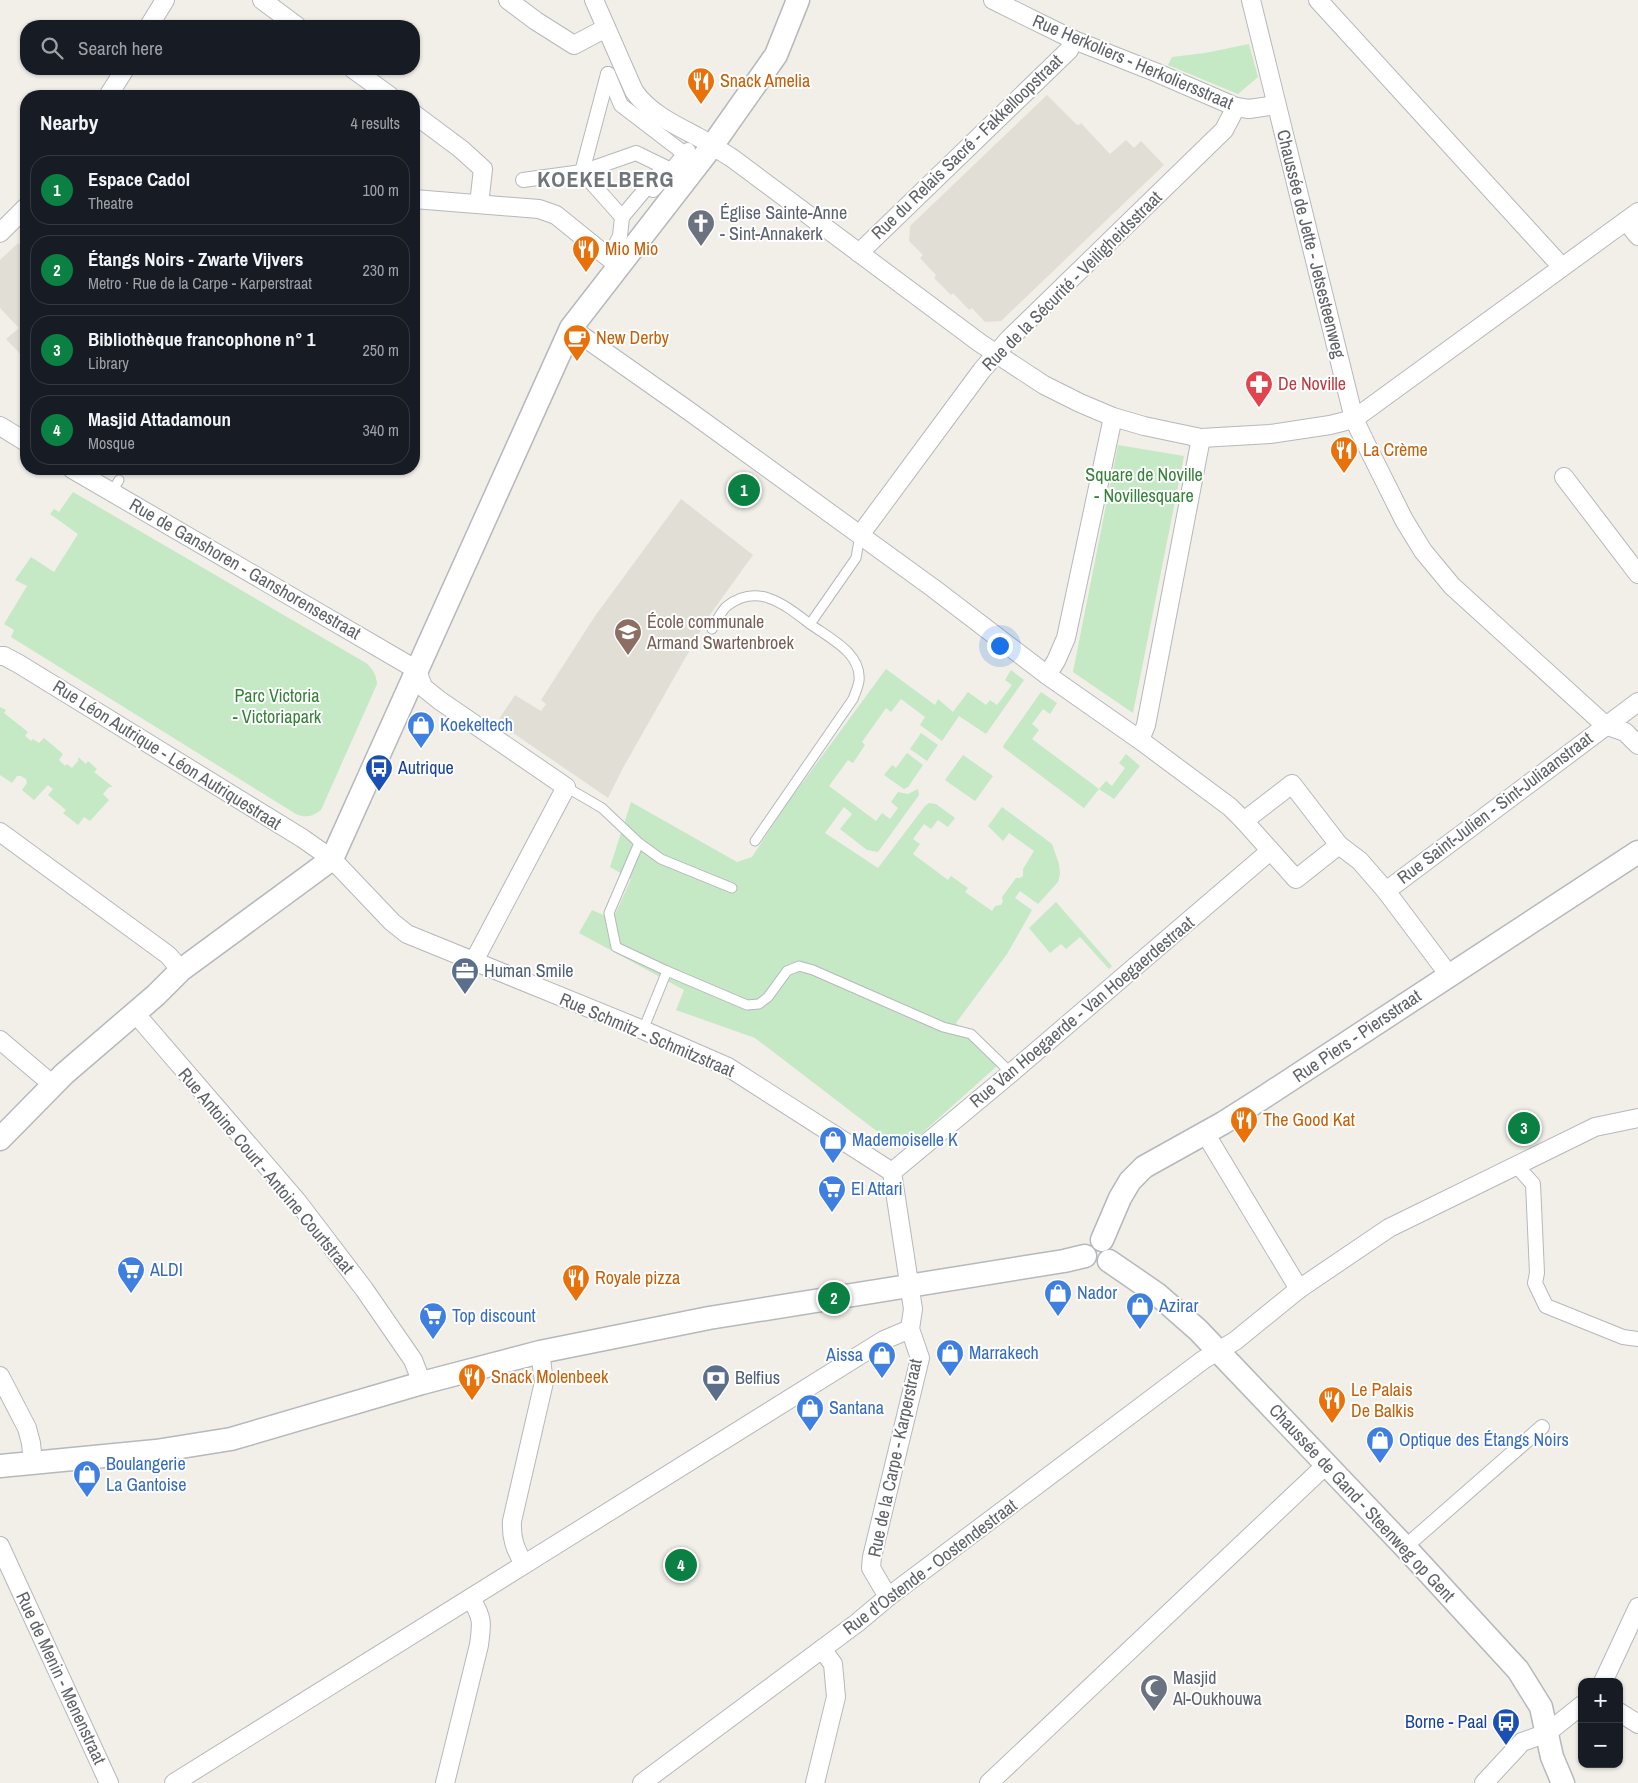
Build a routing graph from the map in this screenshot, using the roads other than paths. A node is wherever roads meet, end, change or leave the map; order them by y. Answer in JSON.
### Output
{"nodes":[{"id":1,"x":165,"y":0,"type":"edge"},
{"id":2,"x":262,"y":0,"type":"edge"},
{"id":3,"x":508,"y":0,"type":"edge"},
{"id":4,"x":594,"y":0,"type":"edge"},
{"id":5,"x":798,"y":0,"type":"edge"},
{"id":6,"x":993,"y":0,"type":"edge"},
{"id":7,"x":1251,"y":0,"type":"edge"},
{"id":8,"x":1318,"y":0,"type":"edge"},
{"id":9,"x":153,"y":20,"type":"edge"},
{"id":10,"x":289,"y":20,"type":"edge"},
{"id":11,"x":606,"y":28,"type":"junction"},
{"id":12,"x":1074,"y":40,"type":"junction"},
{"id":13,"x":120,"y":75,"type":"edge"},
{"id":14,"x":362,"y":75,"type":"edge"},
{"id":15,"x":112,"y":90,"type":"edge"},
{"id":16,"x":382,"y":90,"type":"edge"},
{"id":17,"x":1276,"y":105,"type":"junction"},
{"id":18,"x":1236,"y":107,"type":"junction"},
{"id":19,"x":420,"y":118,"type":"edge"},
{"id":20,"x":712,"y":146,"type":"junction"},
{"id":21,"x":671,"y":170,"type":"junction"},
{"id":22,"x":582,"y":172,"type":"junction"},
{"id":23,"x":523,"y":180,"type":"dead end"},
{"id":24,"x":653,"y":190,"type":"dead end"},
{"id":25,"x":420,"y":199,"type":"edge"},
{"id":26,"x":479,"y":204,"type":"junction"},
{"id":27,"x":20,"y":213,"type":"edge"},
{"id":28,"x":1632,"y":216,"type":"edge"},
{"id":29,"x":622,"y":217,"type":"junction"},
{"id":30,"x":0,"y":232,"type":"edge"},
{"id":31,"x":1638,"y":236,"type":"edge"},
{"id":32,"x":859,"y":253,"type":"junction"},
{"id":33,"x":616,"y":257,"type":"junction"},
{"id":34,"x":1562,"y":267,"type":"junction"},
{"id":35,"x":571,"y":328,"type":"junction"},
{"id":36,"x":996,"y":354,"type":"junction"},
{"id":37,"x":1113,"y":417,"type":"junction"},
{"id":38,"x":1354,"y":419,"type":"junction"},
{"id":39,"x":0,"y":426,"type":"edge"},
{"id":40,"x":20,"y":438,"type":"edge"},
{"id":41,"x":1201,"y":438,"type":"junction"},
{"id":42,"x":87,"y":475,"type":"edge"},
{"id":43,"x":1564,"y":477,"type":"dead end"},
{"id":44,"x":860,"y":535,"type":"junction"},
{"id":45,"x":1638,"y":574,"type":"edge"},
{"id":46,"x":810,"y":624,"type":"junction"},
{"id":47,"x":712,"y":629,"type":"dead end"},
{"id":48,"x":0,"y":656,"type":"edge"},
{"id":49,"x":417,"y":670,"type":"junction"},
{"id":50,"x":1047,"y":675,"type":"junction"},
{"id":51,"x":1638,"y":702,"type":"edge"},
{"id":52,"x":1605,"y":725,"type":"junction"},
{"id":53,"x":1140,"y":740,"type":"junction"},
{"id":54,"x":1638,"y":745,"type":"edge"},
{"id":55,"x":566,"y":787,"type":"junction"},
{"id":56,"x":1244,"y":821,"type":"junction"},
{"id":57,"x":0,"y":832,"type":"edge"},
{"id":58,"x":755,"y":841,"type":"dead end"},
{"id":59,"x":638,"y":842,"type":"junction"},
{"id":60,"x":1339,"y":845,"type":"junction"},
{"id":61,"x":1270,"y":851,"type":"junction"},
{"id":62,"x":1638,"y":852,"type":"edge"},
{"id":63,"x":332,"y":859,"type":"junction"},
{"id":64,"x":732,"y":888,"type":"dead end"},
{"id":65,"x":1386,"y":891,"type":"junction"},
{"id":66,"x":474,"y":961,"type":"junction"},
{"id":67,"x":181,"y":970,"type":"junction"},
{"id":68,"x":667,"y":971,"type":"junction"},
{"id":69,"x":1449,"y":975,"type":"junction"},
{"id":70,"x":135,"y":1013,"type":"junction"},
{"id":71,"x":643,"y":1030,"type":"junction"},
{"id":72,"x":0,"y":1040,"type":"edge"},
{"id":73,"x":1011,"y":1073,"type":"junction"},
{"id":74,"x":53,"y":1085,"type":"junction"},
{"id":75,"x":1638,"y":1118,"type":"edge"},
{"id":76,"x":1205,"y":1133,"type":"junction"},
{"id":77,"x":0,"y":1139,"type":"edge"},
{"id":78,"x":1516,"y":1165,"type":"junction"},
{"id":79,"x":892,"y":1172,"type":"junction"},
{"id":80,"x":1106,"y":1250,"type":"junction"},
{"id":81,"x":909,"y":1285,"type":"junction"},
{"id":82,"x":1300,"y":1289,"type":"junction"},
{"id":83,"x":910,"y":1329,"type":"junction"},
{"id":84,"x":1638,"y":1339,"type":"edge"},
{"id":85,"x":1218,"y":1351,"type":"junction"},
{"id":86,"x":540,"y":1352,"type":"junction"},
{"id":87,"x":0,"y":1376,"type":"edge"},
{"id":88,"x":422,"y":1383,"type":"junction"},
{"id":89,"x":1542,"y":1427,"type":"dead end"},
{"id":90,"x":33,"y":1463,"type":"junction"},
{"id":91,"x":1326,"y":1464,"type":"junction"},
{"id":92,"x":0,"y":1466,"type":"edge"},
{"id":93,"x":0,"y":1546,"type":"edge"},
{"id":94,"x":1405,"y":1547,"type":"junction"},
{"id":95,"x":524,"y":1564,"type":"junction"},
{"id":96,"x":888,"y":1597,"type":"junction"},
{"id":97,"x":471,"y":1599,"type":"junction"},
{"id":98,"x":1638,"y":1606,"type":"edge"},
{"id":99,"x":822,"y":1649,"type":"junction"},
{"id":100,"x":1605,"y":1678,"type":"edge"},
{"id":101,"x":1578,"y":1709,"type":"edge"},
{"id":102,"x":1623,"y":1715,"type":"edge"},
{"id":103,"x":1638,"y":1724,"type":"edge"},
{"id":104,"x":1547,"y":1733,"type":"junction"},
{"id":105,"x":109,"y":1783,"type":"edge"},
{"id":106,"x":174,"y":1783,"type":"edge"},
{"id":107,"x":445,"y":1783,"type":"edge"},
{"id":108,"x":642,"y":1783,"type":"edge"},
{"id":109,"x":815,"y":1783,"type":"edge"},
{"id":110,"x":990,"y":1783,"type":"edge"},
{"id":111,"x":1484,"y":1783,"type":"edge"},
{"id":112,"x":1563,"y":1783,"type":"edge"}],
"edges":[{"from":1,"to":9,"type":"street"},
{"from":2,"to":10,"type":"street"},
{"from":3,"to":11,"type":"street"},
{"from":4,"to":11,"type":"street"},
{"from":5,"to":20,"type":"street"},
{"from":6,"to":12,"type":"street","name":"Rue Herkoliers - Herkoliersstraat"},
{"from":7,"to":17,"type":"street","name":"Chaussée de Jette - Jetsesteenweg"},
{"from":8,"to":34,"type":"street"},
{"from":11,"to":20,"type":"street"},
{"from":12,"to":18,"type":"street","name":"Rue Herkoliers - Herkoliersstraat"},
{"from":12,"to":32,"type":"street","name":"Rue du Relais Sacré - Fakkelloopstraat"},
{"from":13,"to":15,"type":"street"},
{"from":14,"to":16,"type":"street"},
{"from":17,"to":18,"type":"street","name":"Rue Herkoliers - Herkoliersstraat"},
{"from":17,"to":38,"type":"street","name":"Chaussée de Jette - Jetsesteenweg"},
{"from":18,"to":36,"type":"street","name":"Rue de la Sécurité - Veiligheidsstraat"},
{"from":19,"to":26,"type":"street"},
{"from":20,"to":32,"type":"street"},
{"from":20,"to":33,"type":"street"},
{"from":21,"to":22,"type":"street"},
{"from":21,"to":22,"type":"street"},
{"from":21,"to":24,"type":"street"},
{"from":21,"to":29,"type":"street"},
{"from":22,"to":23,"type":"street"},
{"from":22,"to":29,"type":"street"},
{"from":25,"to":26,"type":"street"},
{"from":26,"to":33,"type":"street"},
{"from":27,"to":30,"type":"street"},
{"from":28,"to":31,"type":"street"},
{"from":28,"to":34,"type":"street"},
{"from":29,"to":33,"type":"street"},
{"from":32,"to":36,"type":"street"},
{"from":33,"to":35,"type":"street"},
{"from":34,"to":38,"type":"street"},
{"from":35,"to":44,"type":"street"},
{"from":35,"to":49,"type":"street"},
{"from":36,"to":37,"type":"street"},
{"from":36,"to":44,"type":"street","name":"Rue de la Sécurité - Veiligheidsstraat"},
{"from":37,"to":41,"type":"street"},
{"from":37,"to":50,"type":"street"},
{"from":38,"to":41,"type":"street"},
{"from":38,"to":52,"type":"street","name":"Chaussée de Jette - Jetsesteenweg"},
{"from":39,"to":40,"type":"street"},
{"from":41,"to":53,"type":"street"},
{"from":42,"to":49,"type":"street","name":"Rue de Ganshoren - Ganshorensestraat"},
{"from":43,"to":45,"type":"street"},
{"from":44,"to":46,"type":"lane"},
{"from":44,"to":50,"type":"street"},
{"from":46,"to":47,"type":"lane"},
{"from":46,"to":58,"type":"lane"},
{"from":48,"to":63,"type":"street","name":"Rue Léon Autrique - Léon Autriquestraat"},
{"from":49,"to":55,"type":"street"},
{"from":49,"to":63,"type":"street"},
{"from":50,"to":53,"type":"street"},
{"from":51,"to":52,"type":"street","name":"Rue Saint-Julien - Sint-Juliaanstraat"},
{"from":52,"to":54,"type":"street","name":"Chaussée de Jette - Jetsesteenweg"},
{"from":52,"to":65,"type":"street","name":"Rue Saint-Julien - Sint-Juliaanstraat"},
{"from":53,"to":56,"type":"street"},
{"from":55,"to":59,"type":"lane"},
{"from":55,"to":66,"type":"street"},
{"from":56,"to":60,"type":"street"},
{"from":56,"to":61,"type":"street"},
{"from":57,"to":67,"type":"street"},
{"from":59,"to":64,"type":"lane"},
{"from":59,"to":68,"type":"lane"},
{"from":60,"to":61,"type":"street"},
{"from":60,"to":65,"type":"street"},
{"from":61,"to":73,"type":"street","name":"Rue Van Hoegaerde - Van Hoegaerdestraat"},
{"from":62,"to":69,"type":"street","name":"Rue Piers - Piersstraat"},
{"from":63,"to":66,"type":"street","name":"Rue Schmitz - Schmitzstraat"},
{"from":63,"to":67,"type":"street"},
{"from":65,"to":69,"type":"street"},
{"from":66,"to":71,"type":"street","name":"Rue Schmitz - Schmitzstraat"},
{"from":67,"to":70,"type":"street"},
{"from":68,"to":71,"type":"lane"},
{"from":68,"to":73,"type":"lane"},
{"from":69,"to":76,"type":"street","name":"Rue Piers - Piersstraat"},
{"from":70,"to":74,"type":"street"},
{"from":70,"to":88,"type":"street","name":"Rue Antoine Court - Antoine Courtstraat"},
{"from":71,"to":79,"type":"street","name":"Rue Schmitz - Schmitzstraat"},
{"from":72,"to":74,"type":"street"},
{"from":73,"to":79,"type":"street","name":"Rue Van Hoegaerde - Van Hoegaerdestraat"},
{"from":74,"to":77,"type":"street"},
{"from":75,"to":78,"type":"street","name":"Rue d'Ostende - Oostendestraat"},
{"from":76,"to":80,"type":"street","name":"Rue Piers - Piersstraat"},
{"from":76,"to":82,"type":"street"},
{"from":78,"to":82,"type":"street","name":"Rue d'Ostende - Oostendestraat"},
{"from":78,"to":84,"type":"street"},
{"from":79,"to":81,"type":"street"},
{"from":80,"to":81,"type":"street"},
{"from":80,"to":85,"type":"street","name":"Chaussée de Gand - Steenweg op Gent"},
{"from":81,"to":83,"type":"street","name":"Rue de la Carpe - Karperstraat"},
{"from":81,"to":86,"type":"street"},
{"from":82,"to":85,"type":"street","name":"Rue d'Ostende - Oostendestraat"},
{"from":83,"to":95,"type":"street"},
{"from":83,"to":96,"type":"street","name":"Rue de la Carpe - Karperstraat"},
{"from":85,"to":91,"type":"street","name":"Chaussée de Gand - Steenweg op Gent"},
{"from":85,"to":96,"type":"street","name":"Rue d'Ostende - Oostendestraat"},
{"from":86,"to":88,"type":"street"},
{"from":86,"to":95,"type":"street"},
{"from":87,"to":90,"type":"street"},
{"from":88,"to":90,"type":"street"},
{"from":89,"to":94,"type":"street"},
{"from":90,"to":92,"type":"street"},
{"from":91,"to":94,"type":"street","name":"Chaussée de Gand - Steenweg op Gent"},
{"from":91,"to":110,"type":"street"},
{"from":93,"to":105,"type":"street","name":"Rue de Menin - Menenstraat"},
{"from":94,"to":104,"type":"street","name":"Chaussée de Gand - Steenweg op Gent"},
{"from":95,"to":97,"type":"street"},
{"from":96,"to":99,"type":"street","name":"Rue d'Ostende - Oostendestraat"},
{"from":97,"to":106,"type":"street"},
{"from":97,"to":107,"type":"street"},
{"from":98,"to":100,"type":"street"},
{"from":99,"to":108,"type":"street","name":"Rue d'Ostende - Oostendestraat"},
{"from":99,"to":109,"type":"street"},
{"from":101,"to":104,"type":"street"},
{"from":102,"to":103,"type":"street"},
{"from":104,"to":111,"type":"street"},
{"from":104,"to":112,"type":"street","name":"Chaussée de Gand - Steenweg op Gent"}]}
